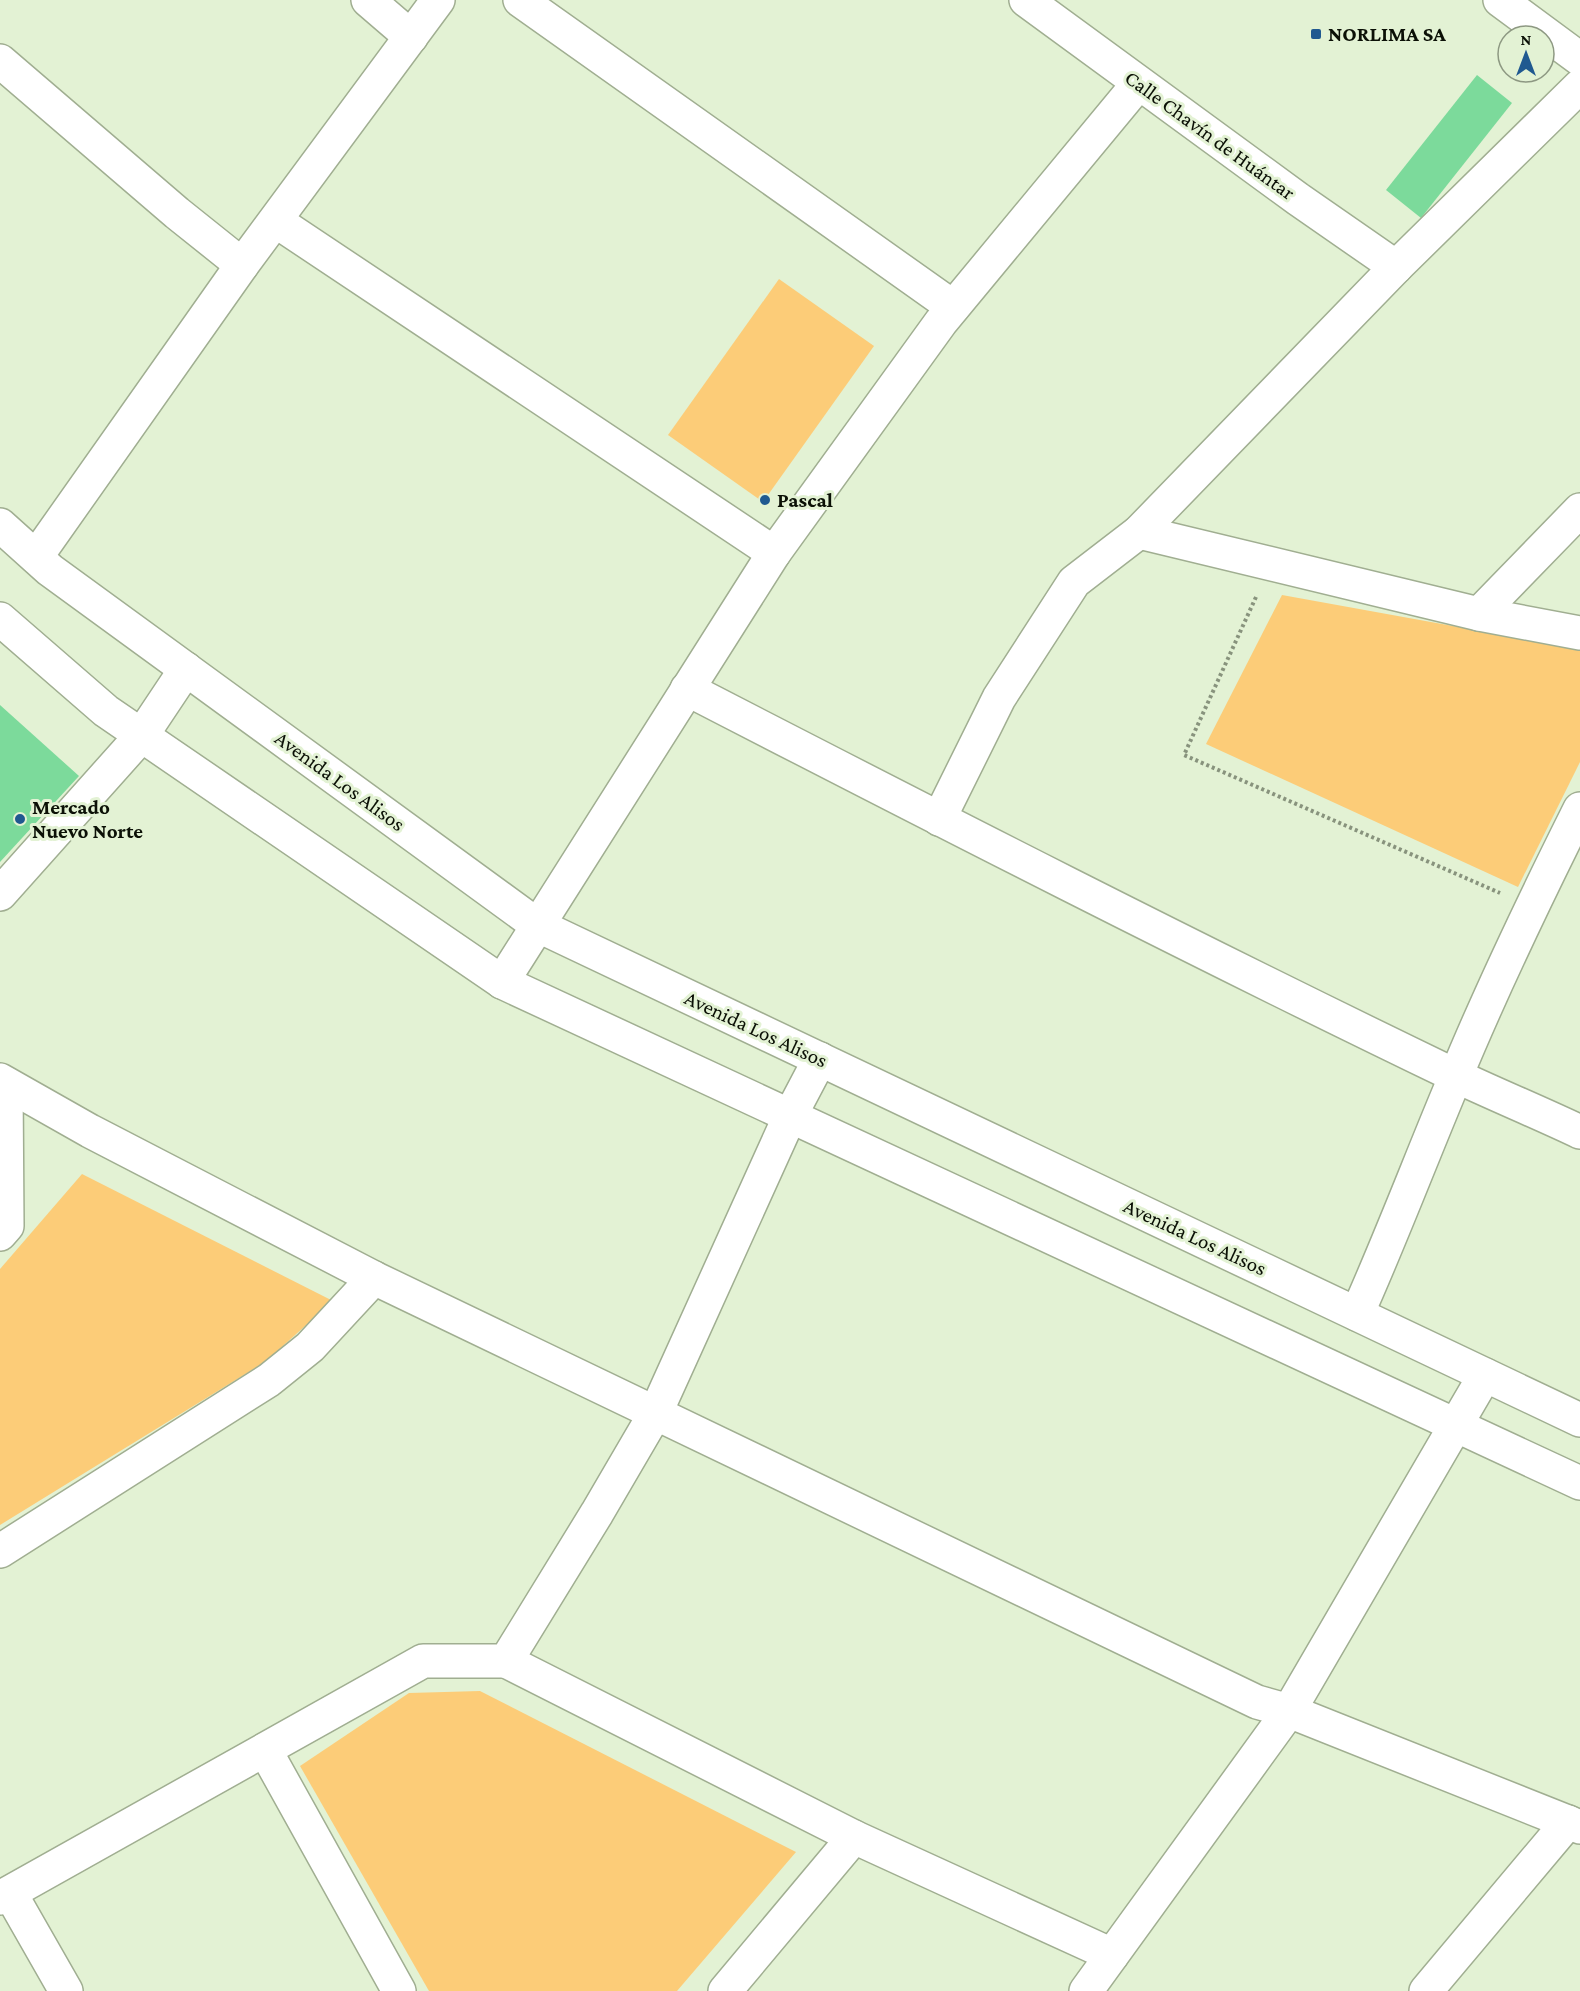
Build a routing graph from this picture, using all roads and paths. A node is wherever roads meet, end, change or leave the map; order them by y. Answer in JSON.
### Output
{"nodes":[{"id":1,"x":368,"y":0,"type":"edge"},
{"id":2,"x":438,"y":0,"type":"edge"},
{"id":3,"x":520,"y":0,"type":"edge"},
{"id":4,"x":1500,"y":0,"type":"edge"},
{"id":5,"x":1041,"y":5,"type":"edge"},
{"id":6,"x":411,"y":37,"type":"junction"},
{"id":7,"x":1580,"y":59,"type":"edge"},
{"id":8,"x":0,"y":61,"type":"edge"},
{"id":9,"x":1138,"y":84,"type":"junction"},
{"id":10,"x":1580,"y":86,"type":"edge"},
{"id":11,"x":276,"y":221,"type":"junction"},
{"id":12,"x":242,"y":265,"type":"junction"},
{"id":13,"x":1396,"y":267,"type":"junction"},
{"id":14,"x":953,"y":307,"type":"junction"},
{"id":15,"x":1580,"y":510,"type":"edge"},
{"id":16,"x":0,"y":525,"type":"edge"},
{"id":17,"x":1139,"y":532,"type":"junction"},
{"id":18,"x":774,"y":553,"type":"junction"},
{"id":19,"x":36,"y":556,"type":"junction"},
{"id":20,"x":1271,"y":564,"type":"junction"},
{"id":21,"x":1479,"y":615,"type":"junction"},
{"id":22,"x":0,"y":620,"type":"edge"},
{"id":23,"x":1580,"y":633,"type":"edge"},
{"id":24,"x":186,"y":669,"type":"junction"},
{"id":25,"x":687,"y":689,"type":"junction"},
{"id":26,"x":142,"y":735,"type":"junction"},
{"id":27,"x":1580,"y":809,"type":"edge"},
{"id":28,"x":939,"y":819,"type":"junction"},
{"id":29,"x":0,"y":894,"type":"edge"},
{"id":30,"x":1531,"y":907,"type":"junction"},
{"id":31,"x":537,"y":926,"type":"junction"},
{"id":32,"x":502,"y":982,"type":"junction"},
{"id":33,"x":820,"y":1059,"type":"junction"},
{"id":34,"x":1455,"y":1076,"type":"junction"},
{"id":35,"x":3,"y":1082,"type":"edge"},
{"id":36,"x":790,"y":1116,"type":"junction"},
{"id":37,"x":1580,"y":1132,"type":"edge"},
{"id":38,"x":0,"y":1234,"type":"edge"},
{"id":39,"x":374,"y":1278,"type":"junction"},
{"id":40,"x":1357,"y":1314,"type":"junction"},
{"id":41,"x":1485,"y":1375,"type":"junction"},
{"id":42,"x":656,"y":1412,"type":"junction"},
{"id":43,"x":1580,"y":1420,"type":"edge"},
{"id":44,"x":1456,"y":1425,"type":"junction"},
{"id":45,"x":1580,"y":1483,"type":"edge"},
{"id":46,"x":0,"y":1551,"type":"edge"},
{"id":47,"x":506,"y":1661,"type":"junction"},
{"id":48,"x":1289,"y":1711,"type":"junction"},
{"id":49,"x":265,"y":1750,"type":"junction"},
{"id":50,"x":1574,"y":1825,"type":"edge"},
{"id":51,"x":854,"y":1837,"type":"junction"},
{"id":52,"x":5,"y":1895,"type":"edge"},
{"id":53,"x":1112,"y":1955,"type":"junction"},
{"id":54,"x":66,"y":1991,"type":"edge"},
{"id":55,"x":399,"y":1991,"type":"edge"},
{"id":56,"x":725,"y":1991,"type":"edge"},
{"id":57,"x":1086,"y":1991,"type":"edge"},
{"id":58,"x":1426,"y":1991,"type":"edge"}],
"edges":[{"from":1,"to":6,"type":"street"},
{"from":2,"to":6,"type":"street"},
{"from":3,"to":14,"type":"street"},
{"from":4,"to":7,"type":"street"},
{"from":5,"to":9,"type":"street","name":"Calle Chavín de Huántar"},
{"from":6,"to":11,"type":"street"},
{"from":8,"to":12,"type":"street"},
{"from":9,"to":13,"type":"street","name":"Calle Chavín de Huántar"},
{"from":9,"to":14,"type":"street"},
{"from":10,"to":13,"type":"street"},
{"from":11,"to":12,"type":"street"},
{"from":11,"to":18,"type":"street"},
{"from":12,"to":19,"type":"street"},
{"from":13,"to":17,"type":"street"},
{"from":14,"to":18,"type":"street"},
{"from":15,"to":21,"type":"street"},
{"from":16,"to":19,"type":"street","name":"Avenida Los Alisos"},
{"from":17,"to":20,"type":"street"},
{"from":17,"to":28,"type":"street"},
{"from":18,"to":25,"type":"street"},
{"from":19,"to":24,"type":"street","name":"Avenida Los Alisos"},
{"from":20,"to":21,"type":"street"},
{"from":20,"to":30,"type":"path"},
{"from":21,"to":23,"type":"street"},
{"from":22,"to":26,"type":"street"},
{"from":24,"to":26,"type":"street"},
{"from":24,"to":31,"type":"street","name":"Avenida Los Alisos"},
{"from":25,"to":28,"type":"street"},
{"from":25,"to":31,"type":"street"},
{"from":26,"to":29,"type":"street"},
{"from":26,"to":32,"type":"street"},
{"from":27,"to":30,"type":"street"},
{"from":28,"to":34,"type":"street"},
{"from":30,"to":34,"type":"street"},
{"from":31,"to":32,"type":"street"},
{"from":31,"to":33,"type":"street","name":"Avenida Los Alisos"},
{"from":32,"to":36,"type":"street"},
{"from":33,"to":36,"type":"street"},
{"from":33,"to":40,"type":"street","name":"Avenida Los Alisos"},
{"from":34,"to":37,"type":"street"},
{"from":34,"to":40,"type":"street"},
{"from":35,"to":38,"type":"street"},
{"from":35,"to":39,"type":"street"},
{"from":36,"to":42,"type":"street"},
{"from":36,"to":44,"type":"street"},
{"from":39,"to":42,"type":"street"},
{"from":39,"to":46,"type":"street"},
{"from":40,"to":41,"type":"street","name":"Avenida Los Alisos"},
{"from":41,"to":43,"type":"street","name":"Avenida Los Alisos"},
{"from":41,"to":44,"type":"street"},
{"from":42,"to":47,"type":"street"},
{"from":42,"to":48,"type":"street"},
{"from":44,"to":45,"type":"street"},
{"from":44,"to":48,"type":"street"},
{"from":47,"to":49,"type":"street"},
{"from":47,"to":51,"type":"street"},
{"from":48,"to":50,"type":"street"},
{"from":48,"to":53,"type":"street"},
{"from":49,"to":52,"type":"street"},
{"from":49,"to":55,"type":"street"},
{"from":50,"to":58,"type":"street"},
{"from":51,"to":53,"type":"street"},
{"from":51,"to":56,"type":"street"},
{"from":52,"to":54,"type":"street"},
{"from":53,"to":57,"type":"street"}]}
